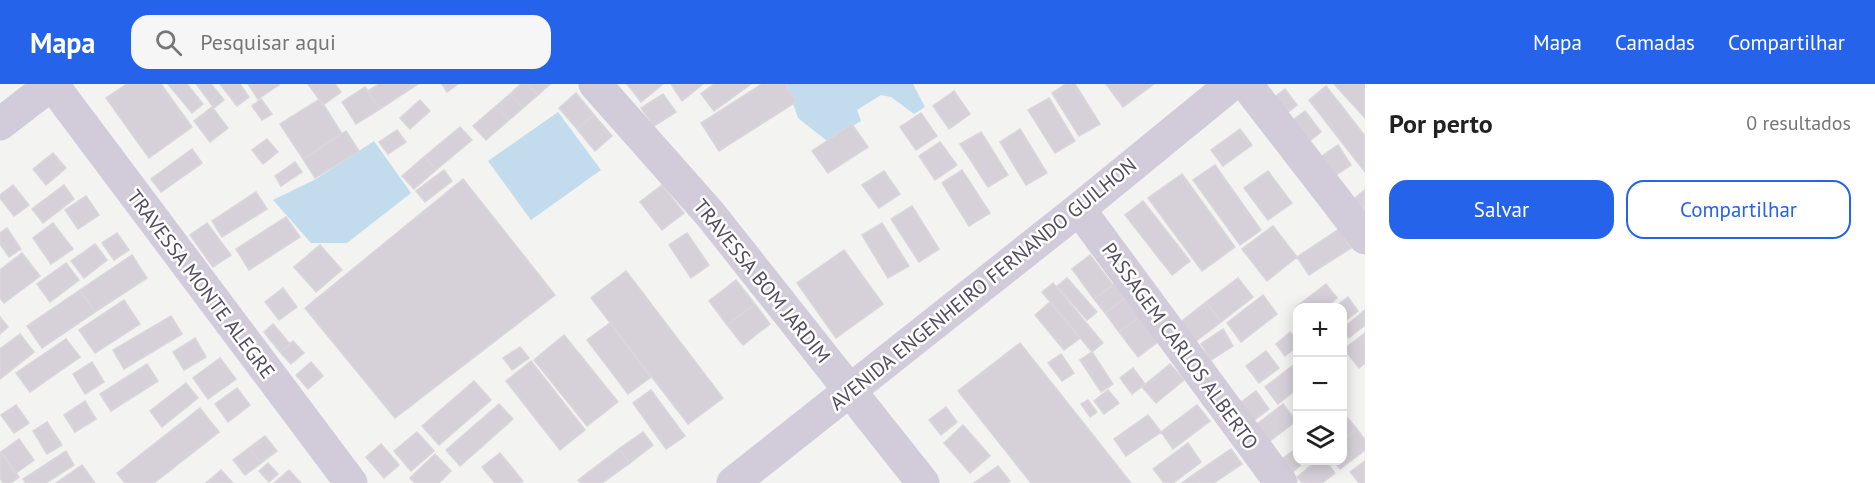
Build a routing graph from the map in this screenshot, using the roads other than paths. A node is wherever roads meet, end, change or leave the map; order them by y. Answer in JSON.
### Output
{"nodes":[{"id":1,"x":52,"y":84,"type":"edge"},
{"id":2,"x":595,"y":84,"type":"edge"},
{"id":3,"x":1232,"y":84,"type":"edge"},
{"id":4,"x":1246,"y":84,"type":"edge"},
{"id":5,"x":0,"y":123,"type":"edge"},
{"id":6,"x":1079,"y":209,"type":"junction"},
{"id":7,"x":1365,"y":238,"type":"edge"},
{"id":8,"x":850,"y":390,"type":"junction"},
{"id":9,"x":351,"y":483,"type":"edge"},
{"id":10,"x":733,"y":483,"type":"edge"},
{"id":11,"x":923,"y":483,"type":"edge"},
{"id":12,"x":1281,"y":483,"type":"edge"}],
"edges":[{"from":1,"to":5,"type":"street"},
{"from":1,"to":9,"type":"street","name":"TRAVESSA MONTE ALEGRE"},
{"from":2,"to":8,"type":"street","name":"TRAVESSA BOM JARDIM"},
{"from":3,"to":6,"type":"street","name":"AVENIDA ENGENHEIRO FERNANDO GUILHON"},
{"from":4,"to":7,"type":"street"},
{"from":6,"to":8,"type":"street","name":"AVENIDA ENGENHEIRO FERNANDO GUILHON"},
{"from":6,"to":12,"type":"street","name":"PASSAGEM CARLOS ALBERTO"},
{"from":8,"to":10,"type":"street","name":"AVENIDA ENGENHEIRO FERNANDO GUILHON"},
{"from":8,"to":11,"type":"street","name":"TRAVESSA BOM JARDIM"}]}
